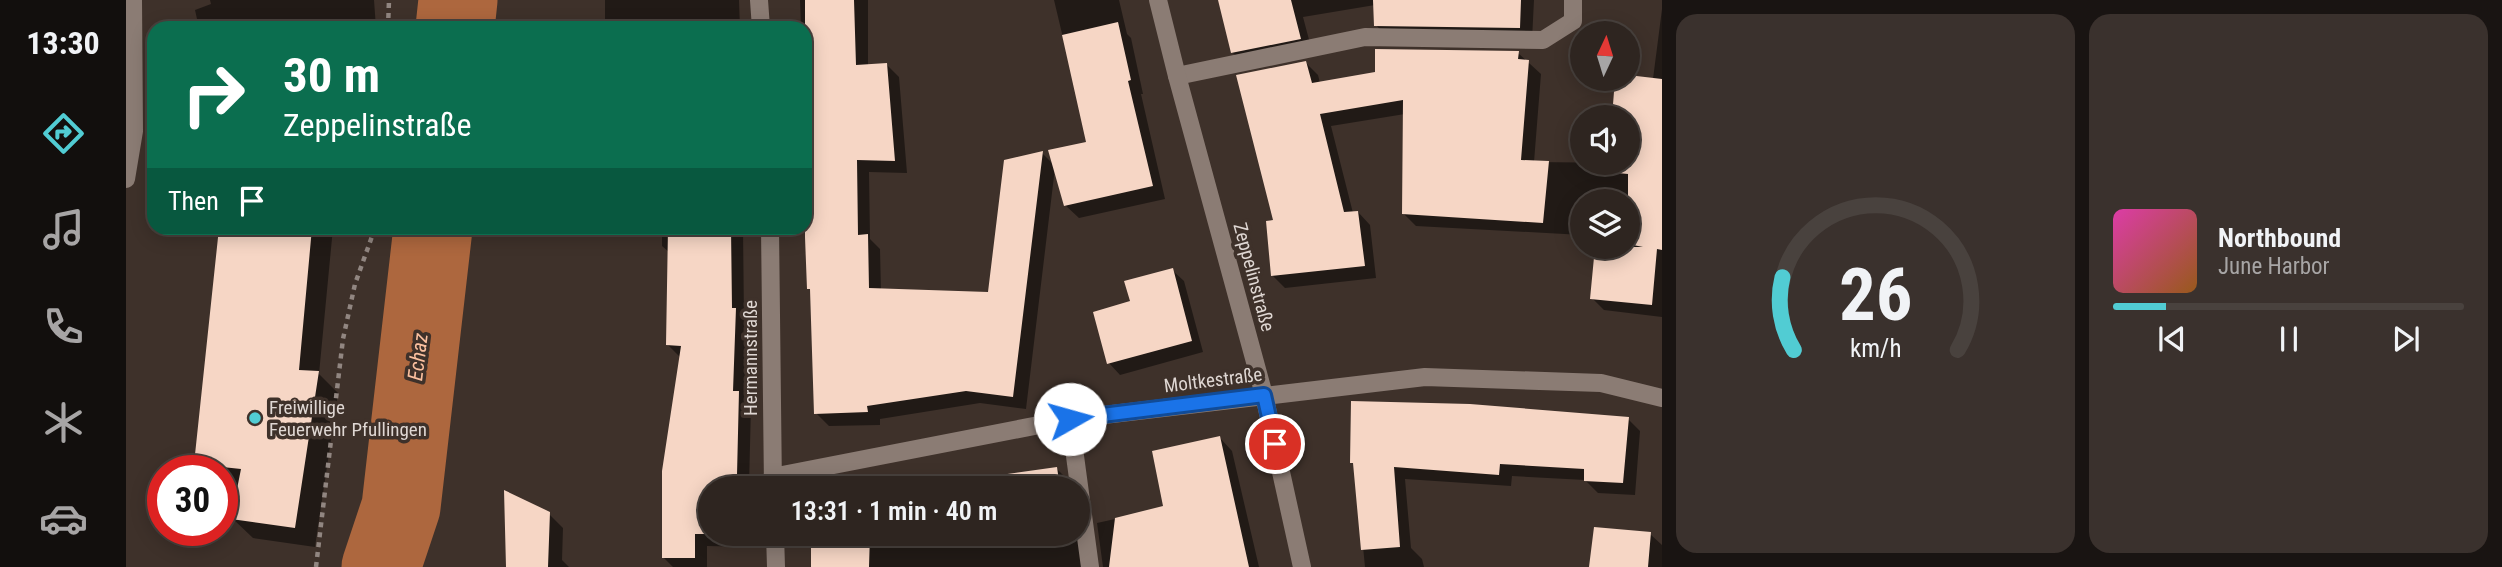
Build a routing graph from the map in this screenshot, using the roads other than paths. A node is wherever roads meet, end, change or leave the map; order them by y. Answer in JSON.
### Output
{"nodes":[{"id":1,"x":133,"y":0,"type":"edge"},
{"id":2,"x":759,"y":0,"type":"edge"},
{"id":3,"x":1158,"y":0,"type":"edge"},
{"id":4,"x":1573,"y":0,"type":"edge"},
{"id":5,"x":760,"y":21,"type":"edge"},
{"id":6,"x":1177,"y":76,"type":"junction"},
{"id":7,"x":126,"y":179,"type":"edge"},
{"id":8,"x":770,"y":235,"type":"edge"},
{"id":9,"x":1264,"y":395,"type":"junction"},
{"id":10,"x":1662,"y":398,"type":"edge"},
{"id":11,"x":1070,"y":419,"type":"junction"},
{"id":12,"x":772,"y":476,"type":"edge"},
{"id":13,"x":805,"y":476,"type":"edge"},
{"id":14,"x":775,"y":546,"type":"edge"},
{"id":15,"x":776,"y":567,"type":"edge"},
{"id":16,"x":1090,"y":567,"type":"edge"},
{"id":17,"x":1302,"y":567,"type":"edge"}],
"edges":[{"from":1,"to":7,"type":"street"},
{"from":2,"to":5,"type":"street"},
{"from":3,"to":6,"type":"street","name":"Zeppelinstraße"},
{"from":4,"to":6,"type":"street"},
{"from":6,"to":9,"type":"street","name":"Zeppelinstraße"},
{"from":8,"to":12,"type":"street","name":"Hermannstraße"},
{"from":9,"to":10,"type":"street","name":"Moltkestraße"},
{"from":9,"to":11,"type":"street","name":"Moltkestraße"},
{"from":9,"to":17,"type":"street","name":"Zeppelinstraße"},
{"from":11,"to":13,"type":"street","name":"Moltkestraße"},
{"from":11,"to":16,"type":"street"},
{"from":14,"to":15,"type":"street"}]}
